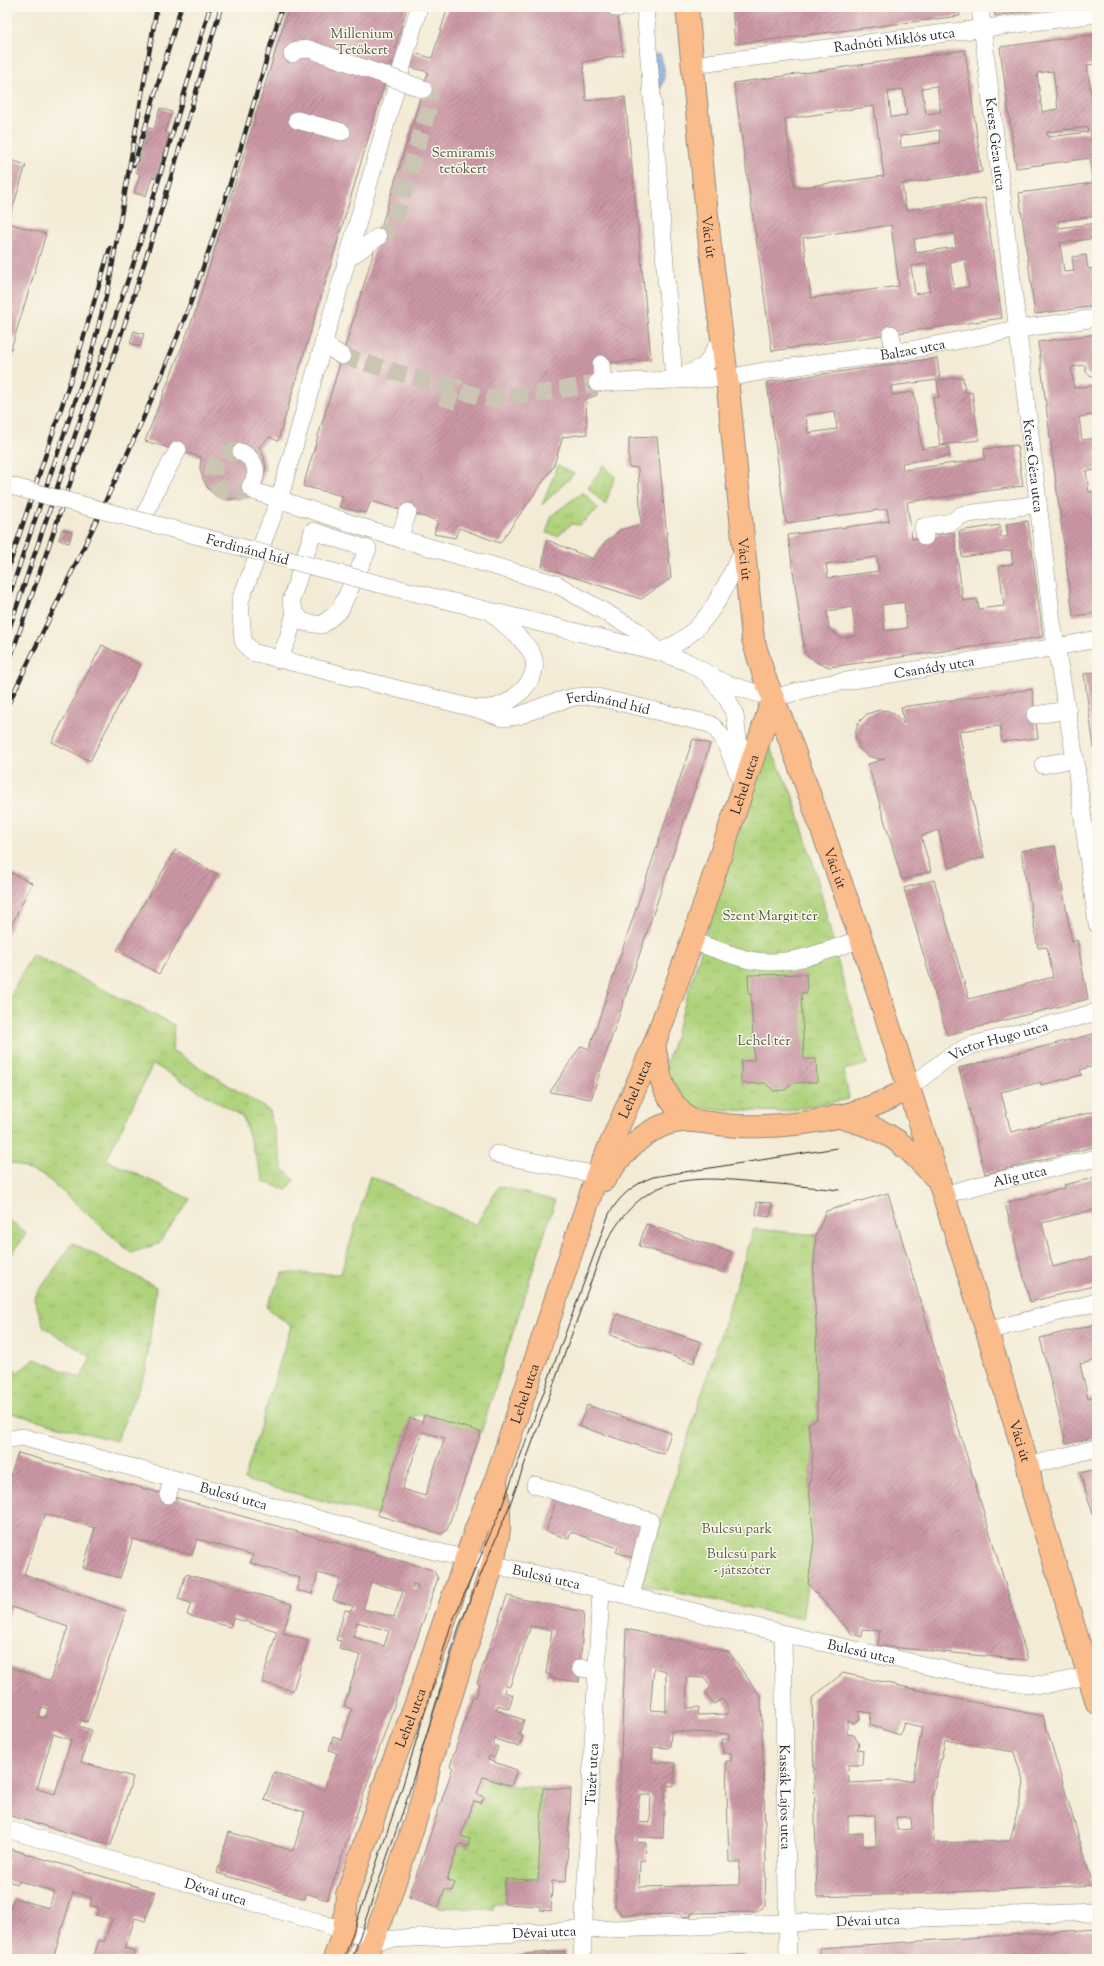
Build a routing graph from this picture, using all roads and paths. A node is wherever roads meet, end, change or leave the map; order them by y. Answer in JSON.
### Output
{"nodes":[{"id":1,"x":419,"y":7,"type":"edge"},
{"id":2,"x":645,"y":7,"type":"edge"},
{"id":3,"x":686,"y":7,"type":"edge"},
{"id":4,"x":980,"y":7,"type":"edge"},
{"id":5,"x":1097,"y":14,"type":"edge"},
{"id":6,"x":983,"y":28,"type":"junction"},
{"id":7,"x":292,"y":54,"type":"dead end"},
{"id":8,"x":692,"y":65,"type":"junction"},
{"id":9,"x":423,"y":89,"type":"dead end"},
{"id":10,"x":297,"y":120,"type":"dead end"},
{"id":11,"x":342,"y":132,"type":"dead end"},
{"id":12,"x":378,"y":237,"type":"tunnel mouth"},
{"id":13,"x":347,"y":259,"type":"junction"},
{"id":14,"x":1097,"y":318,"type":"edge"},
{"id":15,"x":1017,"y":329,"type":"junction"},
{"id":16,"x":891,"y":334,"type":"dead end"},
{"id":17,"x":722,"y":338,"type":"junction"},
{"id":18,"x":323,"y":343,"type":"junction"},
{"id":19,"x":344,"y":351,"type":"tunnel mouth"},
{"id":20,"x":894,"y":353,"type":"junction"},
{"id":21,"x":601,"y":364,"type":"dead end"},
{"id":22,"x":727,"y":378,"type":"junction"},
{"id":23,"x":674,"y":380,"type":"junction"},
{"id":24,"x":178,"y":450,"type":"dead end"},
{"id":25,"x":241,"y":452,"type":"dead end"},
{"id":26,"x":7,"y":485,"type":"edge"},
{"id":27,"x":1038,"y":504,"type":"junction"},
{"id":28,"x":277,"y":505,"type":"junction"},
{"id":29,"x":408,"y":512,"type":"dead end"},
{"id":30,"x":142,"y":521,"type":"junction"},
{"id":31,"x":925,"y":537,"type":"dead end"},
{"id":32,"x":399,"y":538,"type":"junction"},
{"id":33,"x":744,"y":548,"type":"junction"},
{"id":34,"x":489,"y":611,"type":"junction"},
{"id":35,"x":299,"y":618,"type":"junction"},
{"id":36,"x":1097,"y":639,"type":"edge"},
{"id":37,"x":1057,"y":647,"type":"junction"},
{"id":38,"x":660,"y":652,"type":"junction"},
{"id":39,"x":279,"y":660,"type":"junction"},
{"id":40,"x":708,"y":674,"type":"junction"},
{"id":41,"x":773,"y":698,"type":"junction"},
{"id":42,"x":477,"y":709,"type":"junction"},
{"id":43,"x":1068,"y":710,"type":"junction"},
{"id":44,"x":1035,"y":715,"type":"dead end"},
{"id":45,"x":1076,"y":759,"type":"junction"},
{"id":46,"x":1043,"y":765,"type":"dead end"},
{"id":47,"x":743,"y":782,"type":"junction"},
{"id":48,"x":1097,"y":924,"type":"edge"},
{"id":49,"x":861,"y":939,"type":"junction"},
{"id":50,"x":692,"y":941,"type":"junction"},
{"id":51,"x":1097,"y":1012,"type":"edge"},
{"id":52,"x":654,"y":1045,"type":"junction"},
{"id":53,"x":909,"y":1088,"type":"junction"},
{"id":54,"x":837,"y":1116,"type":"junction"},
{"id":55,"x":690,"y":1120,"type":"junction"},
{"id":56,"x":497,"y":1154,"type":"dead end"},
{"id":57,"x":1097,"y":1158,"type":"edge"},
{"id":58,"x":597,"y":1175,"type":"junction"},
{"id":59,"x":941,"y":1188,"type":"junction"},
{"id":60,"x":586,"y":1206,"type":"junction"},
{"id":61,"x":1097,"y":1302,"type":"edge"},
{"id":62,"x":987,"y":1331,"type":"junction"},
{"id":63,"x":8,"y":1439,"type":"edge"},
{"id":64,"x":1097,"y":1448,"type":"edge"},
{"id":65,"x":1028,"y":1466,"type":"junction"},
{"id":66,"x":172,"y":1478,"type":"junction"},
{"id":67,"x":496,"y":1479,"type":"junction"},
{"id":68,"x":535,"y":1485,"type":"dead end"},
{"id":69,"x":168,"y":1496,"type":"dead end"},
{"id":70,"x":466,"y":1557,"type":"junction"},
{"id":71,"x":493,"y":1564,"type":"junction"},
{"id":72,"x":601,"y":1589,"type":"junction"},
{"id":73,"x":631,"y":1596,"type":"junction"},
{"id":74,"x":783,"y":1634,"type":"junction"},
{"id":75,"x":580,"y":1668,"type":"dead end"},
{"id":76,"x":597,"y":1670,"type":"junction"},
{"id":77,"x":1094,"y":1675,"type":"edge"},
{"id":78,"x":1097,"y":1703,"type":"edge"},
{"id":79,"x":7,"y":1829,"type":"edge"},
{"id":80,"x":1097,"y":1912,"type":"edge"},
{"id":81,"x":787,"y":1924,"type":"junction"},
{"id":82,"x":344,"y":1930,"type":"junction"},
{"id":83,"x":584,"y":1930,"type":"junction"},
{"id":84,"x":369,"y":1950,"type":"edge"},
{"id":85,"x":334,"y":1959,"type":"edge"},
{"id":86,"x":582,"y":1959,"type":"edge"},
{"id":87,"x":788,"y":1959,"type":"edge"}],
"edges":[{"from":1,"to":13,"type":"street"},
{"from":2,"to":23,"type":"street"},
{"from":3,"to":8,"type":"main road","name":"Váci út"},
{"from":4,"to":6,"type":"street","name":"Kresz Géza utca"},
{"from":5,"to":6,"type":"street","name":"Radnóti Miklós utca"},
{"from":6,"to":8,"type":"street","name":"Radnóti Miklós utca"},
{"from":6,"to":15,"type":"street","name":"Kresz Géza utca"},
{"from":7,"to":9,"type":"street","bridge":true},
{"from":8,"to":17,"type":"main road","name":"Váci út"},
{"from":10,"to":11,"type":"street"},
{"from":12,"to":13,"type":"street"},
{"from":13,"to":18,"type":"street"},
{"from":14,"to":15,"type":"street","name":"Balzac utca"},
{"from":15,"to":20,"type":"street","name":"Balzac utca"},
{"from":15,"to":27,"type":"street","name":"Kresz Géza utca"},
{"from":16,"to":20,"type":"street"},
{"from":17,"to":22,"type":"main road","name":"Váci út"},
{"from":17,"to":23,"type":"street"},
{"from":18,"to":19,"type":"street"},
{"from":18,"to":28,"type":"street"},
{"from":20,"to":22,"type":"street","name":"Balzac utca"},
{"from":21,"to":23,"type":"street","name":"Balzac utca"},
{"from":22,"to":23,"type":"street","name":"Balzac utca"},
{"from":22,"to":33,"type":"main road","name":"Váci út"},
{"from":24,"to":30,"type":"street"},
{"from":25,"to":28,"type":"street","name":"Ferdinánd híd"},
{"from":26,"to":30,"type":"street","name":"Ferdinánd híd","bridge":true},
{"from":27,"to":31,"type":"street"},
{"from":27,"to":37,"type":"street","name":"Kresz Géza utca"},
{"from":28,"to":32,"type":"street","name":"Ferdinánd híd"},
{"from":28,"to":39,"type":"street"},
{"from":29,"to":32,"type":"street"},
{"from":30,"to":34,"type":"street","name":"Ferdinánd híd","bridge":true},
{"from":32,"to":38,"type":"street","name":"Ferdinánd híd"},
{"from":33,"to":38,"type":"street"},
{"from":33,"to":41,"type":"main road","name":"Váci út"},
{"from":34,"to":38,"type":"street","name":"Ferdinánd híd"},
{"from":34,"to":42,"type":"street","name":"Ferdinánd híd"},
{"from":35,"to":35,"type":"street"},
{"from":35,"to":39,"type":"street"},
{"from":36,"to":37,"type":"street","name":"Csanády utca"},
{"from":37,"to":41,"type":"street","name":"Csanády utca"},
{"from":37,"to":43,"type":"street","name":"Kresz Géza utca"},
{"from":38,"to":40,"type":"street","name":"Ferdinánd híd"},
{"from":39,"to":42,"type":"street"},
{"from":40,"to":41,"type":"street","name":"Ferdinánd híd"},
{"from":40,"to":47,"type":"street","name":"Ferdinánd híd"},
{"from":41,"to":47,"type":"main road","name":"Lehel utca"},
{"from":41,"to":49,"type":"main road","name":"Váci út"},
{"from":42,"to":47,"type":"street","name":"Ferdinánd híd"},
{"from":43,"to":44,"type":"street"},
{"from":43,"to":45,"type":"street","name":"Kresz Géza utca"},
{"from":45,"to":46,"type":"street"},
{"from":45,"to":48,"type":"street","name":"Kresz Géza utca"},
{"from":47,"to":50,"type":"main road","name":"Lehel utca"},
{"from":49,"to":50,"type":"street"},
{"from":49,"to":53,"type":"main road","name":"Váci út"},
{"from":50,"to":52,"type":"main road","name":"Lehel utca"},
{"from":51,"to":53,"type":"street","name":"Victor Hugo utca"},
{"from":52,"to":55,"type":"main road"},
{"from":52,"to":58,"type":"main road","name":"Lehel utca"},
{"from":53,"to":54,"type":"main road"},
{"from":53,"to":59,"type":"main road","name":"Váci út"},
{"from":54,"to":55,"type":"main road"},
{"from":54,"to":59,"type":"main road","name":"Váci út"},
{"from":55,"to":60,"type":"main road"},
{"from":56,"to":58,"type":"street"},
{"from":57,"to":59,"type":"street","name":"Alig utca"},
{"from":58,"to":60,"type":"main road","name":"Lehel utca"},
{"from":59,"to":62,"type":"main road","name":"Váci út"},
{"from":60,"to":67,"type":"main road","name":"Lehel utca"},
{"from":61,"to":62,"type":"street"},
{"from":62,"to":65,"type":"main road","name":"Váci út"},
{"from":63,"to":66,"type":"street","name":"Bulcsú utca"},
{"from":64,"to":65,"type":"street"},
{"from":65,"to":77,"type":"main road","name":"Váci út"},
{"from":66,"to":69,"type":"street"},
{"from":66,"to":70,"type":"street","name":"Bulcsú utca"},
{"from":67,"to":70,"type":"main road","name":"Lehel utca"},
{"from":67,"to":71,"type":"main road","name":"Lehel utca"},
{"from":68,"to":73,"type":"street"},
{"from":70,"to":71,"type":"street","name":"Bulcsú utca"},
{"from":70,"to":82,"type":"main road","name":"Lehel utca"},
{"from":71,"to":72,"type":"street","name":"Bulcsú utca"},
{"from":71,"to":84,"type":"main road","name":"Lehel utca"},
{"from":72,"to":73,"type":"street","name":"Bulcsú utca"},
{"from":72,"to":76,"type":"street","name":"Tüzér utca"},
{"from":73,"to":74,"type":"street","name":"Bulcsú utca"},
{"from":74,"to":77,"type":"street","name":"Bulcsú utca"},
{"from":74,"to":81,"type":"street","name":"Kassák Lajos utca"},
{"from":75,"to":76,"type":"street"},
{"from":76,"to":83,"type":"street","name":"Tüzér utca"},
{"from":77,"to":78,"type":"main road","name":"Váci út"},
{"from":79,"to":82,"type":"street","name":"Dévai utca"},
{"from":80,"to":81,"type":"street","name":"Dévai utca"},
{"from":81,"to":83,"type":"street","name":"Dévai utca"},
{"from":81,"to":87,"type":"street","name":"Kassák Lajos utca"},
{"from":82,"to":84,"type":"street","name":"Dévai utca"},
{"from":82,"to":85,"type":"main road","name":"Lehel utca"},
{"from":83,"to":84,"type":"street","name":"Dévai utca"},
{"from":83,"to":86,"type":"street","name":"Tüzér utca"}]}
